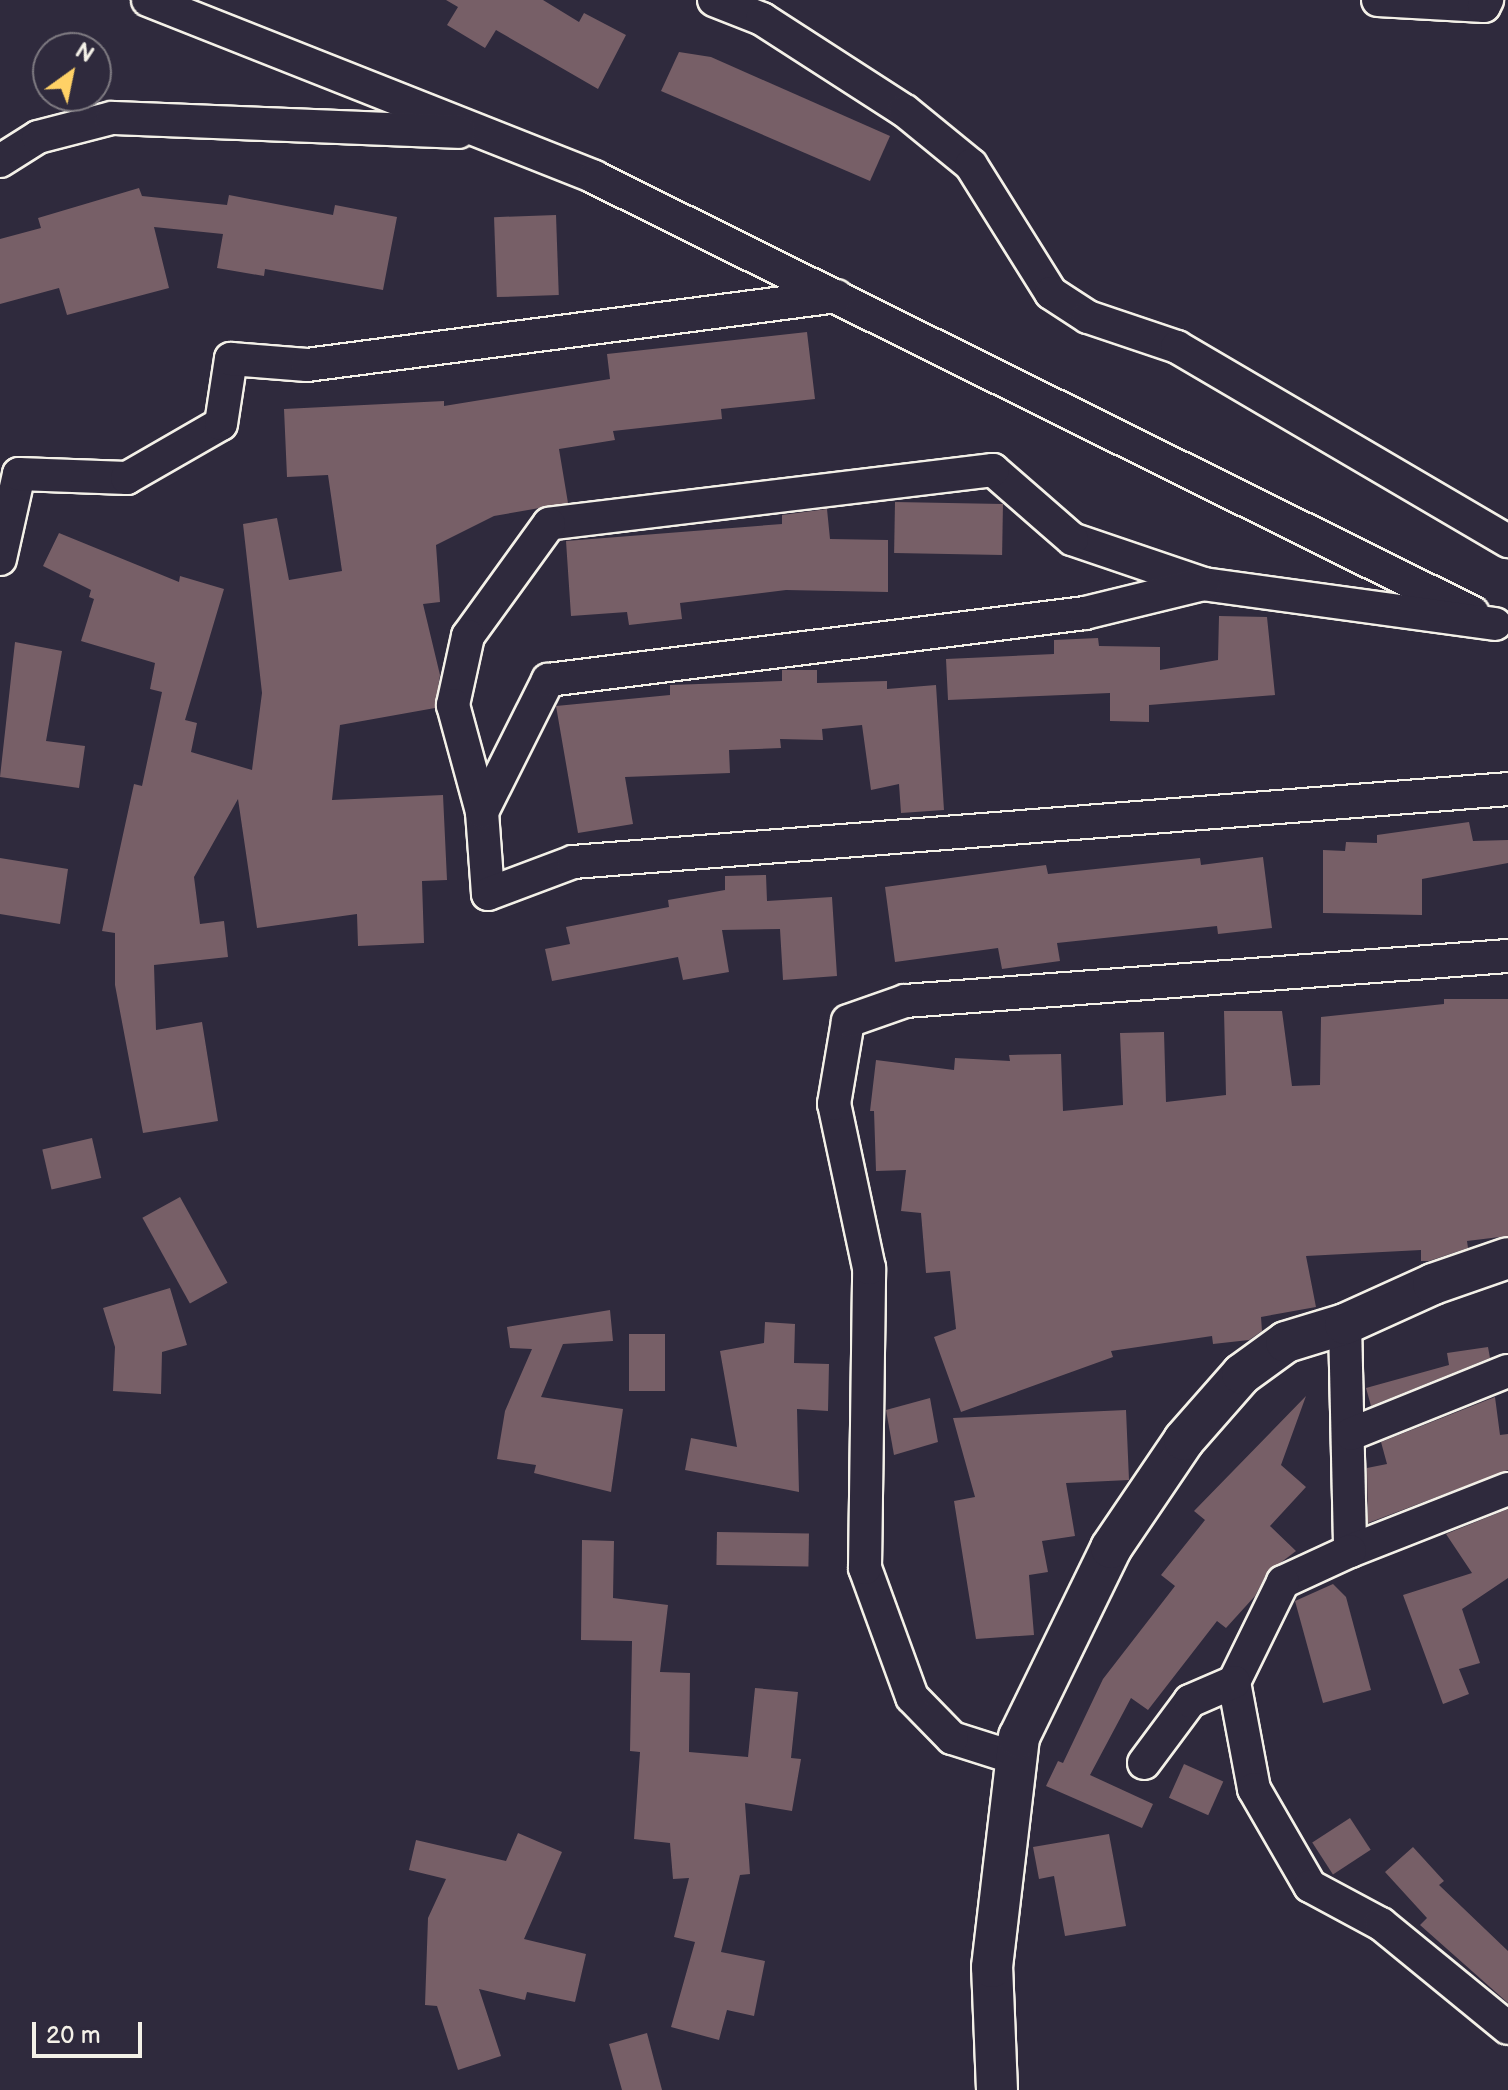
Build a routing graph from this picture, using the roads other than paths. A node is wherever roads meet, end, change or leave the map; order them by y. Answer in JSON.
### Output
{"nodes":[{"id":1,"x":148,"y":0,"type":"edge"},
{"id":2,"x":714,"y":0,"type":"edge"},
{"id":3,"x":1378,"y":0,"type":"edge"},
{"id":4,"x":1487,"y":0,"type":"edge"},
{"id":5,"x":482,"y":133,"type":"junction"},
{"id":6,"x":0,"y":161,"type":"edge"},
{"id":7,"x":837,"y":296,"type":"junction"},
{"id":8,"x":1508,"y":541,"type":"edge"},
{"id":9,"x":0,"y":559,"type":"edge"},
{"id":10,"x":1204,"y":584,"type":"junction"},
{"id":11,"x":1502,"y":627,"type":"edge"},
{"id":12,"x":1508,"y":789,"type":"edge"},
{"id":13,"x":482,"y":812,"type":"junction"},
{"id":14,"x":1508,"y":956,"type":"edge"},
{"id":15,"x":1508,"y":1258,"type":"edge"},
{"id":16,"x":1345,"y":1324,"type":"junction"},
{"id":17,"x":1508,"y":1371,"type":"edge"},
{"id":18,"x":1351,"y":1434,"type":"junction"},
{"id":19,"x":1508,"y":1489,"type":"edge"},
{"id":20,"x":1350,"y":1551,"type":"junction"},
{"id":21,"x":1234,"y":1682,"type":"junction"},
{"id":22,"x":1015,"y":1758,"type":"junction"},
{"id":23,"x":1144,"y":1763,"type":"dead end"},
{"id":24,"x":1508,"y":2028,"type":"edge"},
{"id":25,"x":997,"y":2090,"type":"edge"}],
"edges":[{"from":1,"to":5,"type":"street"},
{"from":2,"to":8,"type":"street"},
{"from":3,"to":4,"type":"street"},
{"from":5,"to":6,"type":"street"},
{"from":5,"to":7,"type":"street"},
{"from":7,"to":9,"type":"street"},
{"from":7,"to":11,"type":"street"},
{"from":10,"to":11,"type":"street"},
{"from":10,"to":13,"type":"street"},
{"from":10,"to":13,"type":"street"},
{"from":12,"to":13,"type":"street"},
{"from":14,"to":22,"type":"street"},
{"from":15,"to":16,"type":"street"},
{"from":16,"to":18,"type":"street"},
{"from":16,"to":22,"type":"street"},
{"from":17,"to":18,"type":"street"},
{"from":18,"to":20,"type":"street"},
{"from":19,"to":20,"type":"street"},
{"from":20,"to":21,"type":"street"},
{"from":21,"to":23,"type":"street"},
{"from":21,"to":24,"type":"street"},
{"from":22,"to":25,"type":"street"}]}
